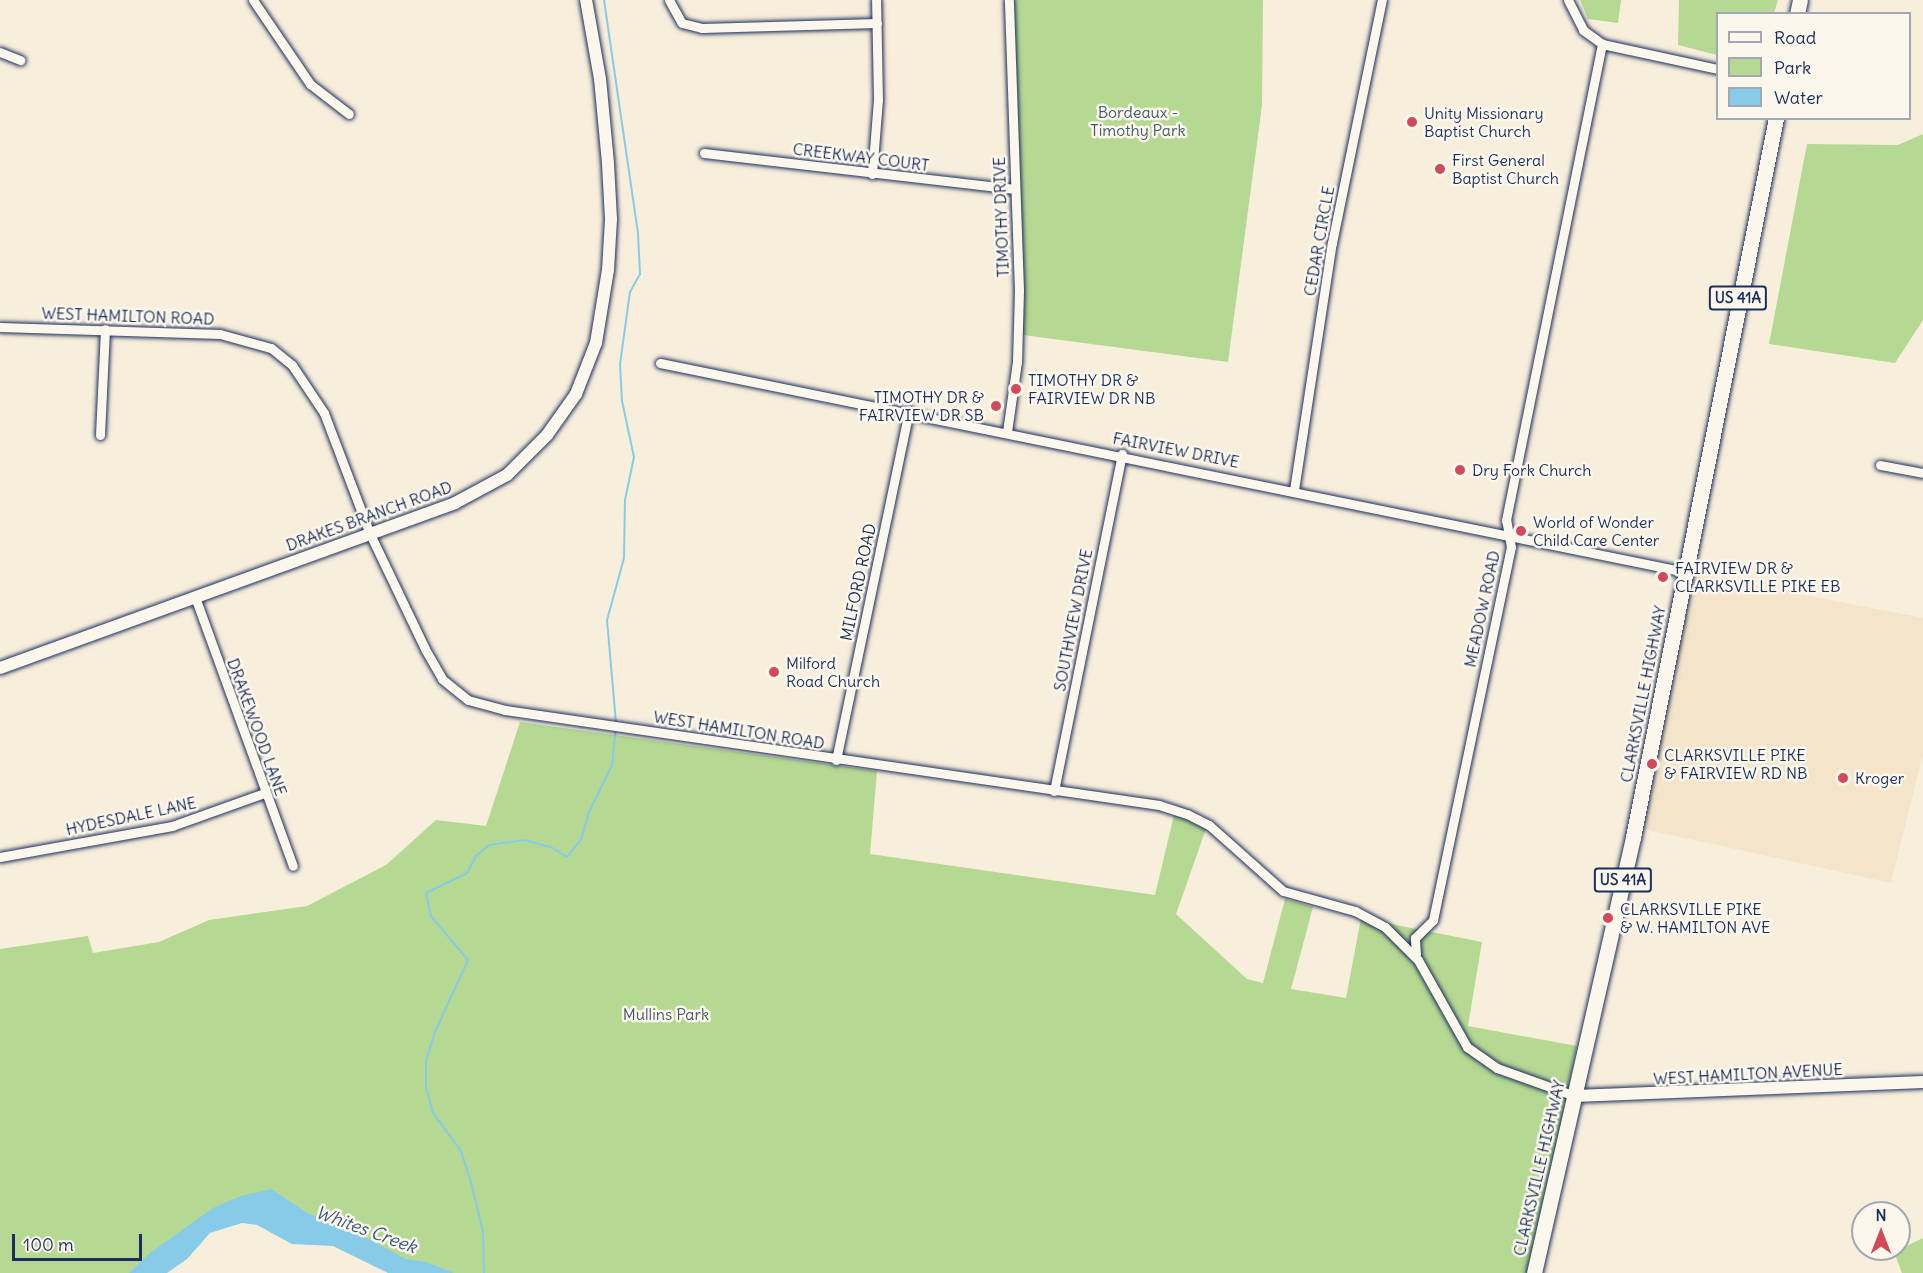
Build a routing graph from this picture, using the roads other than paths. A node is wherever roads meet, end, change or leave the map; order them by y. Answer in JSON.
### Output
{"nodes":[{"id":1,"x":253,"y":0,"type":"edge"},
{"id":2,"x":586,"y":0,"type":"edge"},
{"id":3,"x":669,"y":0,"type":"edge"},
{"id":4,"x":876,"y":0,"type":"edge"},
{"id":5,"x":1009,"y":0,"type":"edge"},
{"id":6,"x":1382,"y":0,"type":"edge"},
{"id":7,"x":1568,"y":0,"type":"edge"},
{"id":8,"x":877,"y":23,"type":"junction"},
{"id":9,"x":1602,"y":44,"type":"junction"},
{"id":10,"x":0,"y":52,"type":"edge"},
{"id":11,"x":20,"y":60,"type":"dead end"},
{"id":12,"x":1716,"y":69,"type":"edge"},
{"id":13,"x":349,"y":114,"type":"dead end"},
{"id":14,"x":1776,"y":120,"type":"edge"},
{"id":15,"x":704,"y":153,"type":"dead end"},
{"id":16,"x":872,"y":174,"type":"junction"},
{"id":17,"x":1015,"y":189,"type":"junction"},
{"id":18,"x":0,"y":327,"type":"edge"},
{"id":19,"x":105,"y":329,"type":"junction"},
{"id":20,"x":660,"y":363,"type":"dead end"},
{"id":21,"x":909,"y":411,"type":"junction"},
{"id":22,"x":1007,"y":432,"type":"junction"},
{"id":23,"x":100,"y":435,"type":"dead end"},
{"id":24,"x":1122,"y":454,"type":"junction"},
{"id":25,"x":1880,"y":465,"type":"dead end"},
{"id":26,"x":1923,"y":473,"type":"edge"},
{"id":27,"x":1294,"y":490,"type":"junction"},
{"id":28,"x":370,"y":534,"type":"junction"},
{"id":29,"x":1510,"y":537,"type":"junction"},
{"id":30,"x":1685,"y":573,"type":"junction"},
{"id":31,"x":195,"y":597,"type":"junction"},
{"id":32,"x":0,"y":668,"type":"edge"},
{"id":33,"x":836,"y":760,"type":"junction"},
{"id":34,"x":1054,"y":791,"type":"junction"},
{"id":35,"x":264,"y":793,"type":"junction"},
{"id":36,"x":0,"y":857,"type":"edge"},
{"id":37,"x":293,"y":866,"type":"dead end"},
{"id":38,"x":1418,"y":960,"type":"junction"},
{"id":39,"x":1923,"y":1082,"type":"edge"},
{"id":40,"x":1575,"y":1096,"type":"junction"},
{"id":41,"x":1534,"y":1273,"type":"edge"}],
"edges":[{"from":1,"to":13,"type":"street"},
{"from":2,"to":28,"type":"street","name":"DRAKES BRANCH ROAD"},
{"from":3,"to":8,"type":"street"},
{"from":4,"to":8,"type":"street"},
{"from":5,"to":17,"type":"street","name":"TIMOTHY DRIVE"},
{"from":6,"to":27,"type":"street","name":"CEDAR CIRCLE"},
{"from":7,"to":9,"type":"street"},
{"from":8,"to":16,"type":"street"},
{"from":9,"to":12,"type":"street"},
{"from":9,"to":29,"type":"street","name":"MEADOW ROAD"},
{"from":10,"to":11,"type":"street"},
{"from":14,"to":30,"type":"main road","name":"CLARKSVILLE HIGHWAY","number":"US 41A"},
{"from":15,"to":16,"type":"street","name":"CREEKWAY COURT"},
{"from":16,"to":17,"type":"street","name":"CREEKWAY COURT"},
{"from":17,"to":22,"type":"street","name":"TIMOTHY DRIVE"},
{"from":18,"to":19,"type":"street","name":"WEST HAMILTON ROAD"},
{"from":19,"to":23,"type":"street"},
{"from":19,"to":28,"type":"street","name":"WEST HAMILTON ROAD"},
{"from":20,"to":21,"type":"street","name":"FAIRVIEW DRIVE"},
{"from":21,"to":22,"type":"street","name":"FAIRVIEW DRIVE"},
{"from":21,"to":33,"type":"street","name":"MILFORD ROAD"},
{"from":22,"to":24,"type":"street","name":"FAIRVIEW DRIVE"},
{"from":24,"to":27,"type":"street","name":"FAIRVIEW DRIVE"},
{"from":24,"to":34,"type":"street","name":"SOUTHVIEW DRIVE"},
{"from":25,"to":26,"type":"street"},
{"from":27,"to":29,"type":"street","name":"FAIRVIEW DRIVE"},
{"from":28,"to":31,"type":"street","name":"DRAKES BRANCH ROAD"},
{"from":28,"to":33,"type":"street","name":"WEST HAMILTON ROAD"},
{"from":29,"to":30,"type":"street","name":"FAIRVIEW DRIVE"},
{"from":29,"to":38,"type":"street","name":"MEADOW ROAD"},
{"from":30,"to":40,"type":"main road","name":"CLARKSVILLE HIGHWAY","number":"US 41A"},
{"from":31,"to":32,"type":"street","name":"DRAKES BRANCH ROAD"},
{"from":31,"to":35,"type":"street","name":"DRAKEWOOD LANE"},
{"from":33,"to":34,"type":"street","name":"WEST HAMILTON ROAD"},
{"from":34,"to":38,"type":"street","name":"WEST HAMILTON ROAD"},
{"from":35,"to":36,"type":"street","name":"HYDESDALE LANE"},
{"from":35,"to":37,"type":"street","name":"DRAKEWOOD LANE"},
{"from":38,"to":40,"type":"street","name":"WEST HAMILTON ROAD"},
{"from":39,"to":40,"type":"street","name":"WEST HAMILTON AVENUE"},
{"from":40,"to":41,"type":"main road","name":"CLARKSVILLE HIGHWAY","number":"US 41A"}]}
